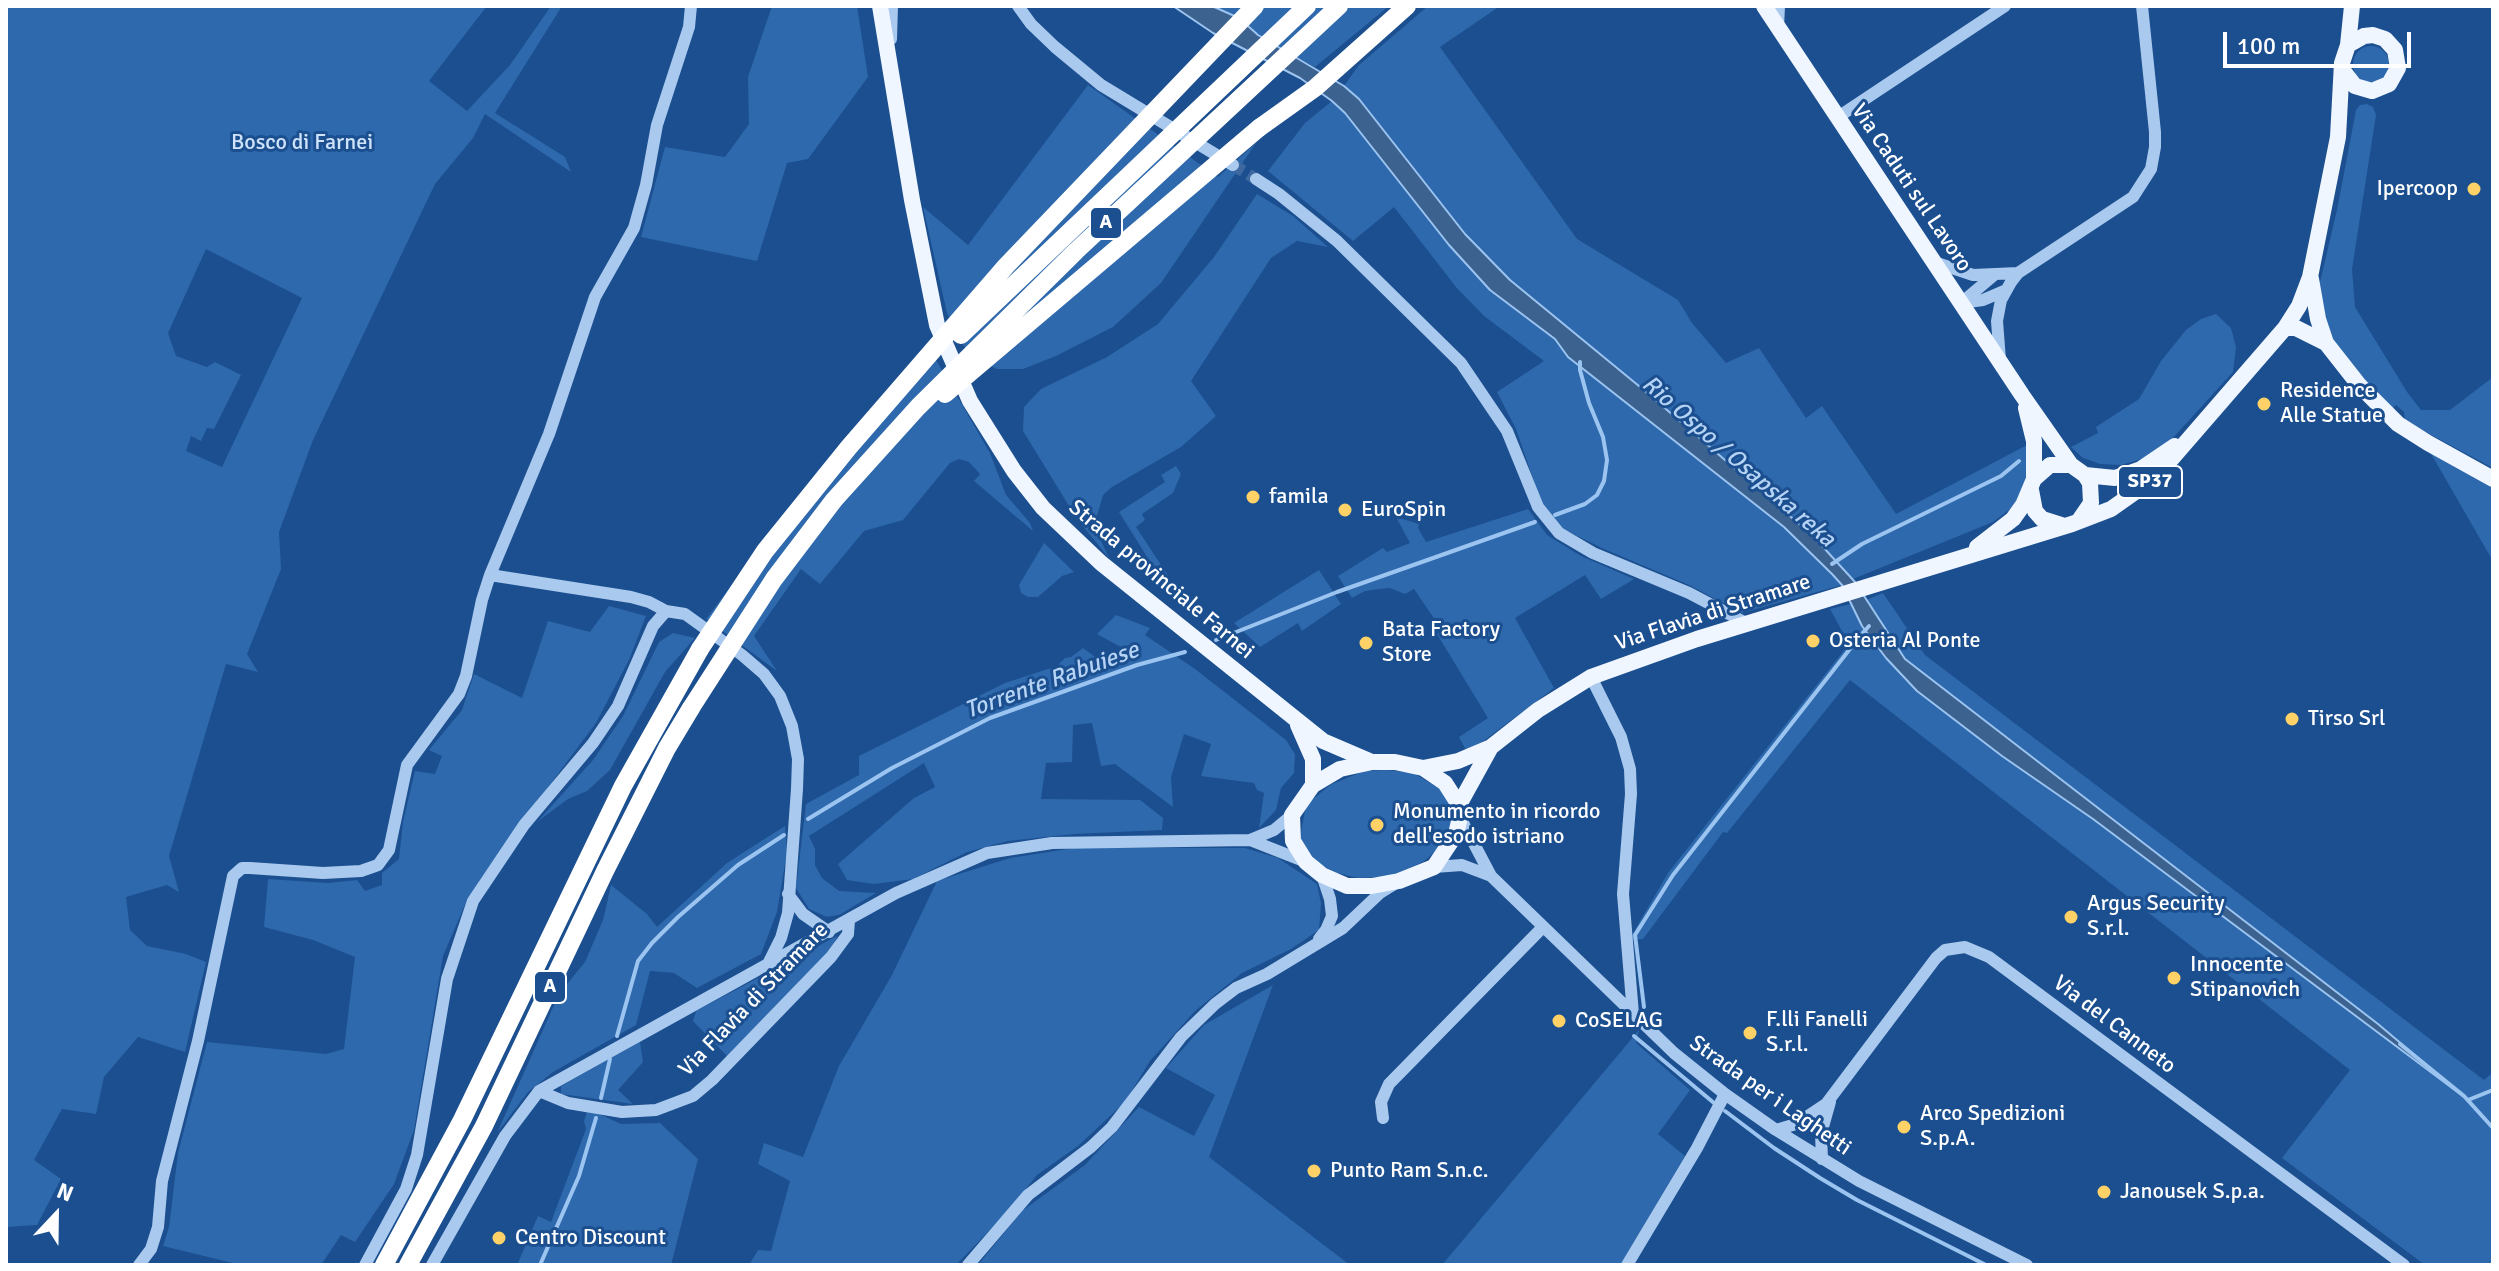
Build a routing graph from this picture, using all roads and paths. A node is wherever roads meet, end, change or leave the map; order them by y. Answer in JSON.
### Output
{"nodes":[{"id":1,"x":691,"y":6,"type":"edge"},
{"id":2,"x":880,"y":6,"type":"edge"},
{"id":3,"x":892,"y":6,"type":"edge"},
{"id":4,"x":1018,"y":6,"type":"edge"},
{"id":5,"x":1255,"y":6,"type":"edge"},
{"id":6,"x":1307,"y":6,"type":"edge"},
{"id":7,"x":1339,"y":6,"type":"edge"},
{"id":8,"x":1407,"y":6,"type":"edge"},
{"id":9,"x":1764,"y":6,"type":"edge"},
{"id":10,"x":1779,"y":6,"type":"edge"},
{"id":11,"x":2005,"y":6,"type":"edge"},
{"id":12,"x":2142,"y":6,"type":"edge"},
{"id":13,"x":2354,"y":6,"type":"edge"},
{"id":14,"x":1027,"y":13,"type":"edge"},
{"id":15,"x":1778,"y":28,"type":"junction"},
{"id":16,"x":2373,"y":35,"type":"junction"},
{"id":17,"x":2348,"y":45,"type":"junction"},
{"id":18,"x":890,"y":58,"type":"junction"},
{"id":19,"x":2344,"y":72,"type":"junction"},
{"id":20,"x":2363,"y":90,"type":"junction"},
{"id":21,"x":1838,"y":117,"type":"junction"},
{"id":22,"x":2340,"y":123,"type":"junction"},
{"id":23,"x":1233,"y":165,"type":"tunnel mouth"},
{"id":24,"x":1256,"y":179,"type":"tunnel mouth"},
{"id":25,"x":1934,"y":262,"type":"junction"},
{"id":26,"x":2018,"y":273,"type":"junction"},
{"id":27,"x":1993,"y":276,"type":"junction"},
{"id":28,"x":2310,"y":277,"type":"junction"},
{"id":29,"x":2004,"y":291,"type":"junction"},
{"id":30,"x":1961,"y":303,"type":"junction"},
{"id":31,"x":2285,"y":328,"type":"junction"},
{"id":32,"x":2326,"y":343,"type":"junction"},
{"id":33,"x":2000,"y":362,"type":"junction"},
{"id":34,"x":2022,"y":395,"type":"junction"},
{"id":35,"x":2204,"y":422,"type":"junction"},
{"id":36,"x":849,"y":447,"type":"junction"},
{"id":37,"x":881,"y":448,"type":"junction"},
{"id":38,"x":2071,"y":465,"type":"junction"},
{"id":39,"x":2085,"y":475,"type":"junction"},
{"id":40,"x":2493,"y":479,"type":"edge"},
{"id":41,"x":2033,"y":485,"type":"junction"},
{"id":42,"x":2080,"y":519,"type":"junction"},
{"id":43,"x":2063,"y":525,"type":"junction"},
{"id":44,"x":1966,"y":555,"type":"junction"},
{"id":45,"x":490,"y":575,"type":"junction"},
{"id":46,"x":666,"y":611,"type":"junction"},
{"id":47,"x":1748,"y":624,"type":"junction"},
{"id":48,"x":1591,"y":677,"type":"junction"},
{"id":49,"x":1295,"y":720,"type":"junction"},
{"id":50,"x":1491,"y":747,"type":"junction"},
{"id":51,"x":1372,"y":762,"type":"junction"},
{"id":52,"x":1423,"y":768,"type":"junction"},
{"id":53,"x":1313,"y":785,"type":"junction"},
{"id":54,"x":1459,"y":811,"type":"junction"},
{"id":55,"x":1292,"y":815,"type":"junction"},
{"id":56,"x":1250,"y":840,"type":"junction"},
{"id":57,"x":1306,"y":862,"type":"junction"},
{"id":58,"x":1434,"y":867,"type":"junction"},
{"id":59,"x":1322,"y":875,"type":"junction"},
{"id":60,"x":1491,"y":876,"type":"junction"},
{"id":61,"x":1399,"y":881,"type":"junction"},
{"id":62,"x":788,"y":894,"type":"junction"},
{"id":63,"x":803,"y":914,"type":"junction"},
{"id":64,"x":849,"y":920,"type":"junction"},
{"id":65,"x":785,"y":924,"type":"junction"},
{"id":66,"x":1543,"y":927,"type":"junction"},
{"id":67,"x":829,"y":932,"type":"junction"},
{"id":68,"x":802,"y":945,"type":"junction"},
{"id":69,"x":1312,"y":948,"type":"junction"},
{"id":70,"x":768,"y":963,"type":"junction"},
{"id":71,"x":1633,"y":1014,"type":"junction"},
{"id":72,"x":539,"y":1091,"type":"junction"},
{"id":73,"x":1725,"y":1094,"type":"junction"},
{"id":74,"x":1831,"y":1099,"type":"junction"},
{"id":75,"x":1383,"y":1118,"type":"dead end"},
{"id":76,"x":1776,"y":1130,"type":"junction"},
{"id":77,"x":1822,"y":1159,"type":"junction"},
{"id":78,"x":139,"y":1265,"type":"edge"},
{"id":79,"x":365,"y":1265,"type":"edge"},
{"id":80,"x":384,"y":1265,"type":"edge"},
{"id":81,"x":408,"y":1265,"type":"edge"},
{"id":82,"x":432,"y":1265,"type":"edge"},
{"id":83,"x":968,"y":1265,"type":"edge"},
{"id":84,"x":1627,"y":1265,"type":"edge"},
{"id":85,"x":2027,"y":1265,"type":"edge"},
{"id":86,"x":2404,"y":1265,"type":"edge"}],
"edges":[{"from":1,"to":45,"type":"street"},
{"from":2,"to":18,"type":"main road","name":"Strada provinciale Farnei"},
{"from":3,"to":18,"type":"street"},
{"from":4,"to":14,"type":"street"},
{"from":5,"to":36,"type":"highway","bridge":true},
{"from":6,"to":36,"type":"highway","number":"A","bridge":true},
{"from":7,"to":37,"type":"highway","number":"A","bridge":true},
{"from":8,"to":37,"type":"highway","bridge":true},
{"from":9,"to":15,"type":"main road","name":"Via Caduti sul Lavoro"},
{"from":10,"to":15,"type":"street"},
{"from":11,"to":21,"type":"street"},
{"from":12,"to":26,"type":"street"},
{"from":13,"to":16,"type":"main road","name":"Via Flavia di Stramare","number":"SP37"},
{"from":13,"to":17,"type":"main road","name":"Via Flavia di Stramare","number":"SP37"},
{"from":14,"to":23,"type":"street"},
{"from":15,"to":21,"type":"main road","name":"Via Caduti sul Lavoro"},
{"from":16,"to":17,"type":"main road"},
{"from":16,"to":20,"type":"main road","name":"Via Flavia di Stramare","number":"SP37"},
{"from":17,"to":19,"type":"main road","name":"Via Flavia di Stramare","number":"SP37"},
{"from":18,"to":49,"type":"main road","name":"Strada provinciale Farnei"},
{"from":19,"to":20,"type":"main road"},
{"from":19,"to":22,"type":"main road","name":"Via Flavia di Stramare","number":"SP37"},
{"from":20,"to":22,"type":"main road","name":"Via Flavia di Stramare","number":"SP37"},
{"from":21,"to":25,"type":"main road","name":"Via Caduti sul Lavoro"},
{"from":22,"to":28,"type":"main road","name":"Via Flavia di Stramare","number":"SP37"},
{"from":24,"to":47,"type":"street"},
{"from":25,"to":27,"type":"street"},
{"from":25,"to":30,"type":"main road","name":"Via Caduti sul Lavoro"},
{"from":26,"to":27,"type":"street"},
{"from":26,"to":29,"type":"street"},
{"from":27,"to":30,"type":"street"},
{"from":28,"to":31,"type":"main road","name":"Via Flavia di Stramare","number":"SP37"},
{"from":28,"to":32,"type":"main road"},
{"from":29,"to":30,"type":"street"},
{"from":29,"to":33,"type":"street"},
{"from":30,"to":33,"type":"main road","name":"Via Caduti sul Lavoro"},
{"from":31,"to":32,"type":"main road"},
{"from":31,"to":35,"type":"main road","name":"Via Flavia di Stramare","number":"SP37"},
{"from":32,"to":40,"type":"main road"},
{"from":33,"to":34,"type":"main road","name":"Via Caduti sul Lavoro"},
{"from":34,"to":38,"type":"main road","name":"Via Caduti sul Lavoro"},
{"from":34,"to":41,"type":"main road","name":"Via Caduti sul Lavoro"},
{"from":35,"to":39,"type":"main road","name":"Via Flavia di Stramare","number":"SP37"},
{"from":35,"to":42,"type":"main road","name":"Via Flavia di Stramare","number":"SP37"},
{"from":36,"to":80,"type":"highway","number":"A","bridge":true},
{"from":37,"to":81,"type":"highway","number":"A","bridge":true},
{"from":38,"to":39,"type":"main road","number":"SP37"},
{"from":38,"to":41,"type":"main road"},
{"from":39,"to":42,"type":"main road","number":"SP37"},
{"from":41,"to":43,"type":"main road"},
{"from":41,"to":44,"type":"main road","name":"Via Flavia di Stramare","number":"SP37"},
{"from":42,"to":43,"type":"main road","name":"Via Flavia di Stramare","number":"SP37"},
{"from":43,"to":44,"type":"main road","name":"Via Flavia di Stramare","number":"SP37"},
{"from":44,"to":47,"type":"main road","name":"Via Flavia di Stramare","number":"SP37"},
{"from":45,"to":46,"type":"street"},
{"from":45,"to":78,"type":"street"},
{"from":46,"to":62,"type":"street"},
{"from":46,"to":79,"type":"street"},
{"from":47,"to":48,"type":"main road","name":"Via Flavia di Stramare","number":"SP37"},
{"from":48,"to":50,"type":"main road","name":"Via Flavia di Stramare","number":"SP37"},
{"from":48,"to":71,"type":"street"},
{"from":49,"to":51,"type":"main road","name":"Strada provinciale Farnei"},
{"from":49,"to":53,"type":"main road","name":"Strada provinciale Farnei"},
{"from":50,"to":52,"type":"main road","name":"Via Flavia di Stramare","number":"SP37"},
{"from":50,"to":54,"type":"main road","name":"Via Flavia di Stramare","number":"SP37"},
{"from":51,"to":52,"type":"main road","name":"Via Flavia di Stramare"},
{"from":51,"to":53,"type":"main road","name":"Via Flavia di Stramare"},
{"from":52,"to":54,"type":"main road"},
{"from":53,"to":55,"type":"main road","name":"Via Flavia di Stramare"},
{"from":54,"to":58,"type":"main road","name":"Via Flavia di Stramare"},
{"from":54,"to":60,"type":"street","name":"Strada per i Laghetti"},
{"from":55,"to":56,"type":"street","name":"Via Flavia di Stramare"},
{"from":55,"to":57,"type":"main road"},
{"from":56,"to":57,"type":"street","name":"Via Flavia di Stramare"},
{"from":56,"to":64,"type":"street","name":"Via Flavia di Stramare"},
{"from":57,"to":59,"type":"main road","name":"Via Flavia di Stramare"},
{"from":58,"to":60,"type":"street","name":"Strada per i Laghetti"},
{"from":58,"to":61,"type":"main road","name":"Via Flavia di Stramare"},
{"from":59,"to":61,"type":"main road","name":"Via Flavia di Stramare"},
{"from":59,"to":69,"type":"street"},
{"from":60,"to":66,"type":"street","name":"Strada per i Laghetti"},
{"from":61,"to":69,"type":"street"},
{"from":62,"to":63,"type":"street"},
{"from":62,"to":65,"type":"street"},
{"from":63,"to":67,"type":"street"},
{"from":63,"to":68,"type":"street"},
{"from":64,"to":67,"type":"street","name":"Via Flavia di Stramare"},
{"from":64,"to":72,"type":"street","name":"Via Flavia di Stramare"},
{"from":65,"to":68,"type":"street"},
{"from":65,"to":70,"type":"street"},
{"from":66,"to":71,"type":"street","name":"Strada per i Laghetti"},
{"from":66,"to":75,"type":"street"},
{"from":67,"to":68,"type":"street","name":"Via Flavia di Stramare"},
{"from":68,"to":70,"type":"street","name":"Via Flavia di Stramare"},
{"from":69,"to":83,"type":"street"},
{"from":70,"to":72,"type":"street","name":"Via Flavia di Stramare"},
{"from":71,"to":73,"type":"street","name":"Strada per i Laghetti"},
{"from":72,"to":82,"type":"street","name":"Via Flavia di Stramare"},
{"from":73,"to":76,"type":"street","name":"Strada per i Laghetti"},
{"from":73,"to":84,"type":"street"},
{"from":74,"to":76,"type":"street","name":"Via del Canneto"},
{"from":74,"to":77,"type":"street","name":"Via del Canneto"},
{"from":74,"to":86,"type":"street","name":"Via del Canneto"},
{"from":76,"to":77,"type":"street","name":"Strada per i Laghetti"},
{"from":77,"to":85,"type":"street","name":"Strada per i Laghetti"}]}
